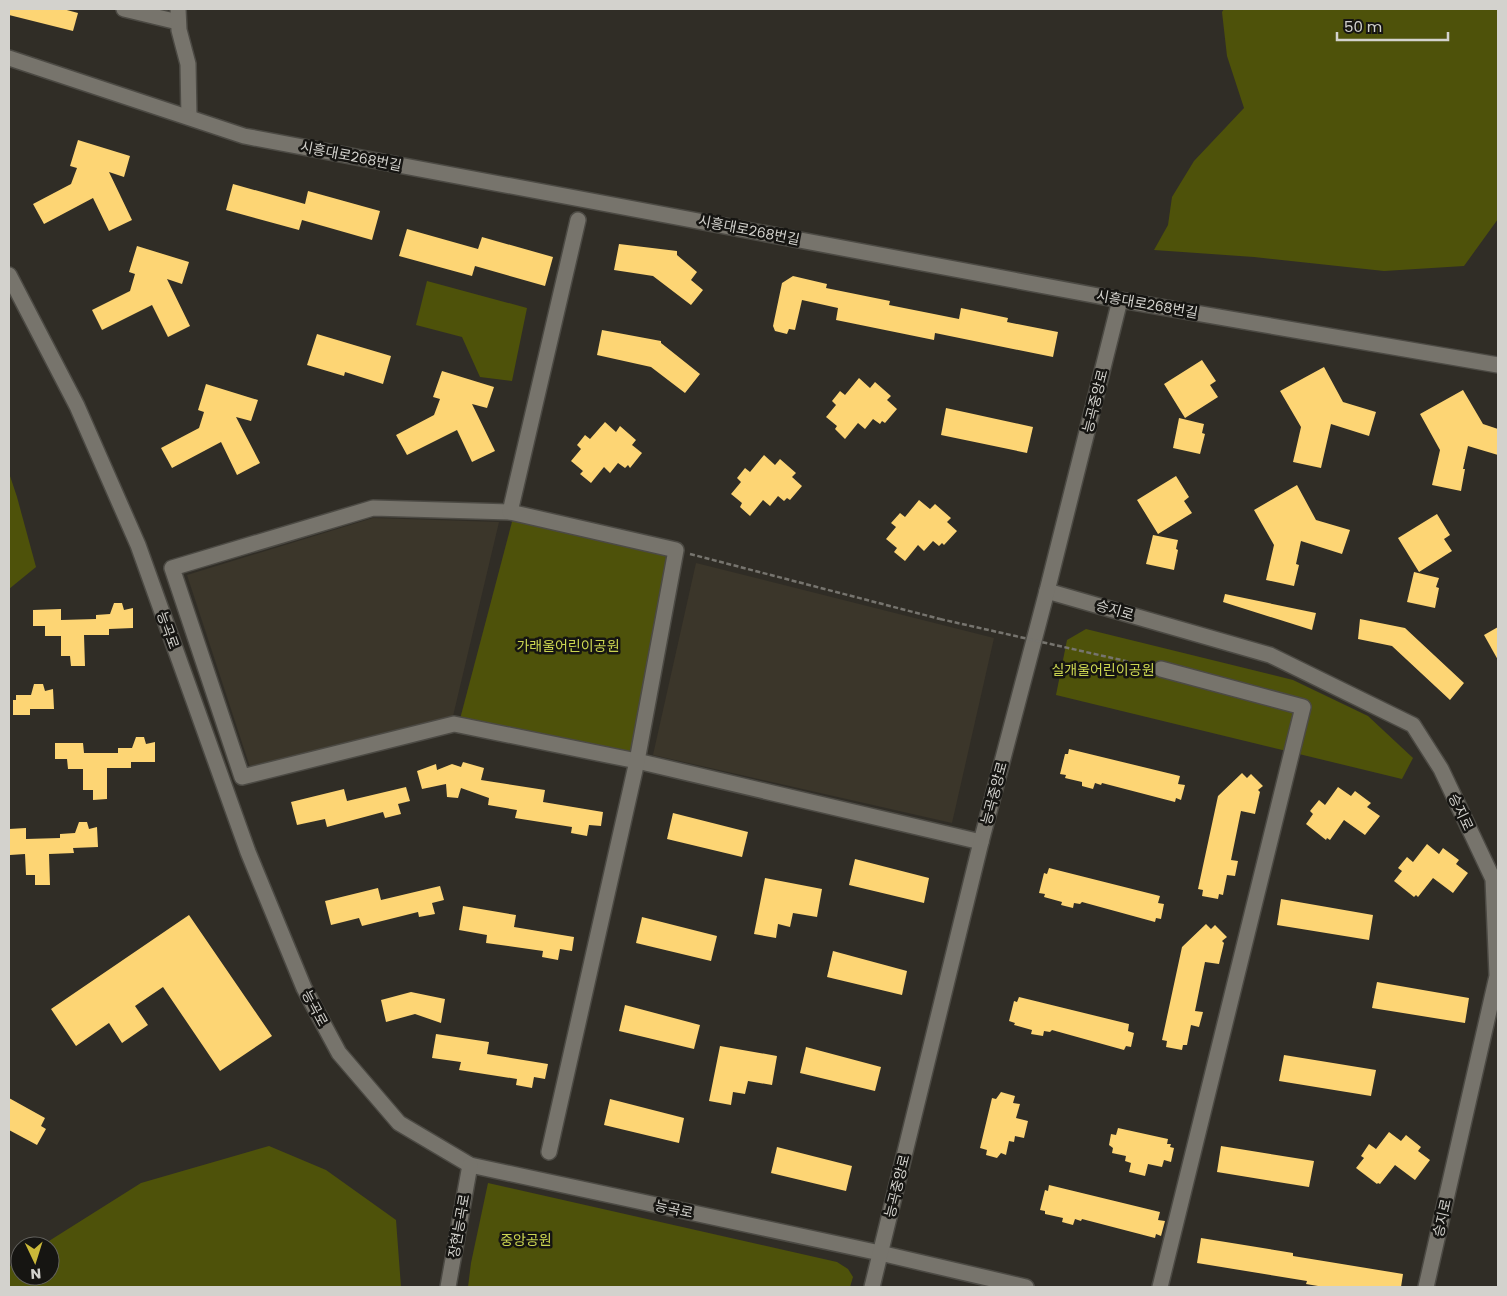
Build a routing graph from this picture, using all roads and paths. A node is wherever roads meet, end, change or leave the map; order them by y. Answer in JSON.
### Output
{"nodes":[{"id":1,"x":124,"y":9,"type":"edge"},
{"id":2,"x":178,"y":15,"type":"edge"},
{"id":3,"x":9,"y":58,"type":"edge"},
{"id":4,"x":189,"y":117,"type":"junction"},
{"id":5,"x":578,"y":220,"type":"dead end"},
{"id":6,"x":9,"y":275,"type":"edge"},
{"id":7,"x":14,"y":293,"type":"edge"},
{"id":8,"x":1120,"y":300,"type":"junction"},
{"id":9,"x":1498,"y":365,"type":"edge"},
{"id":10,"x":510,"y":512,"type":"junction"},
{"id":11,"x":676,"y":550,"type":"junction"},
{"id":12,"x":1047,"y":591,"type":"junction"},
{"id":13,"x":1161,"y":670,"type":"joint"},
{"id":14,"x":637,"y":761,"type":"junction"},
{"id":15,"x":981,"y":842,"type":"junction"},
{"id":16,"x":548,"y":1152,"type":"dead end"},
{"id":17,"x":470,"y":1165,"type":"junction"},
{"id":18,"x":880,"y":1253,"type":"junction"},
{"id":19,"x":997,"y":1284,"type":"edge"},
{"id":20,"x":448,"y":1287,"type":"edge"},
{"id":21,"x":872,"y":1287,"type":"edge"},
{"id":22,"x":1026,"y":1287,"type":"edge"},
{"id":23,"x":1160,"y":1287,"type":"edge"},
{"id":24,"x":1426,"y":1287,"type":"edge"}],
"edges":[{"from":1,"to":2,"type":"street"},
{"from":2,"to":4,"type":"street"},
{"from":3,"to":4,"type":"street","name":"시흥대로268번길"},
{"from":4,"to":8,"type":"street","name":"시흥대로268번길"},
{"from":5,"to":10,"type":"street"},
{"from":6,"to":7,"type":"street","name":"능곡로"},
{"from":7,"to":17,"type":"street","name":"능곡로"},
{"from":8,"to":9,"type":"street","name":"시흥대로268번길"},
{"from":8,"to":12,"type":"street","name":"능곡중앙로"},
{"from":10,"to":11,"type":"street"},
{"from":10,"to":14,"type":"street"},
{"from":11,"to":13,"type":"path","bridge":true},
{"from":11,"to":14,"type":"street"},
{"from":12,"to":15,"type":"street","name":"능곡중앙로"},
{"from":12,"to":24,"type":"street","name":"승지로"},
{"from":13,"to":23,"type":"street"},
{"from":14,"to":15,"type":"street"},
{"from":14,"to":16,"type":"street"},
{"from":15,"to":18,"type":"street","name":"능곡중앙로"},
{"from":17,"to":18,"type":"street","name":"능곡로"},
{"from":17,"to":20,"type":"street","name":"장현능곡로"},
{"from":18,"to":19,"type":"street","name":"능곡로"},
{"from":18,"to":21,"type":"street","name":"능곡중앙로"},
{"from":19,"to":22,"type":"street","name":"능곡로"}]}
